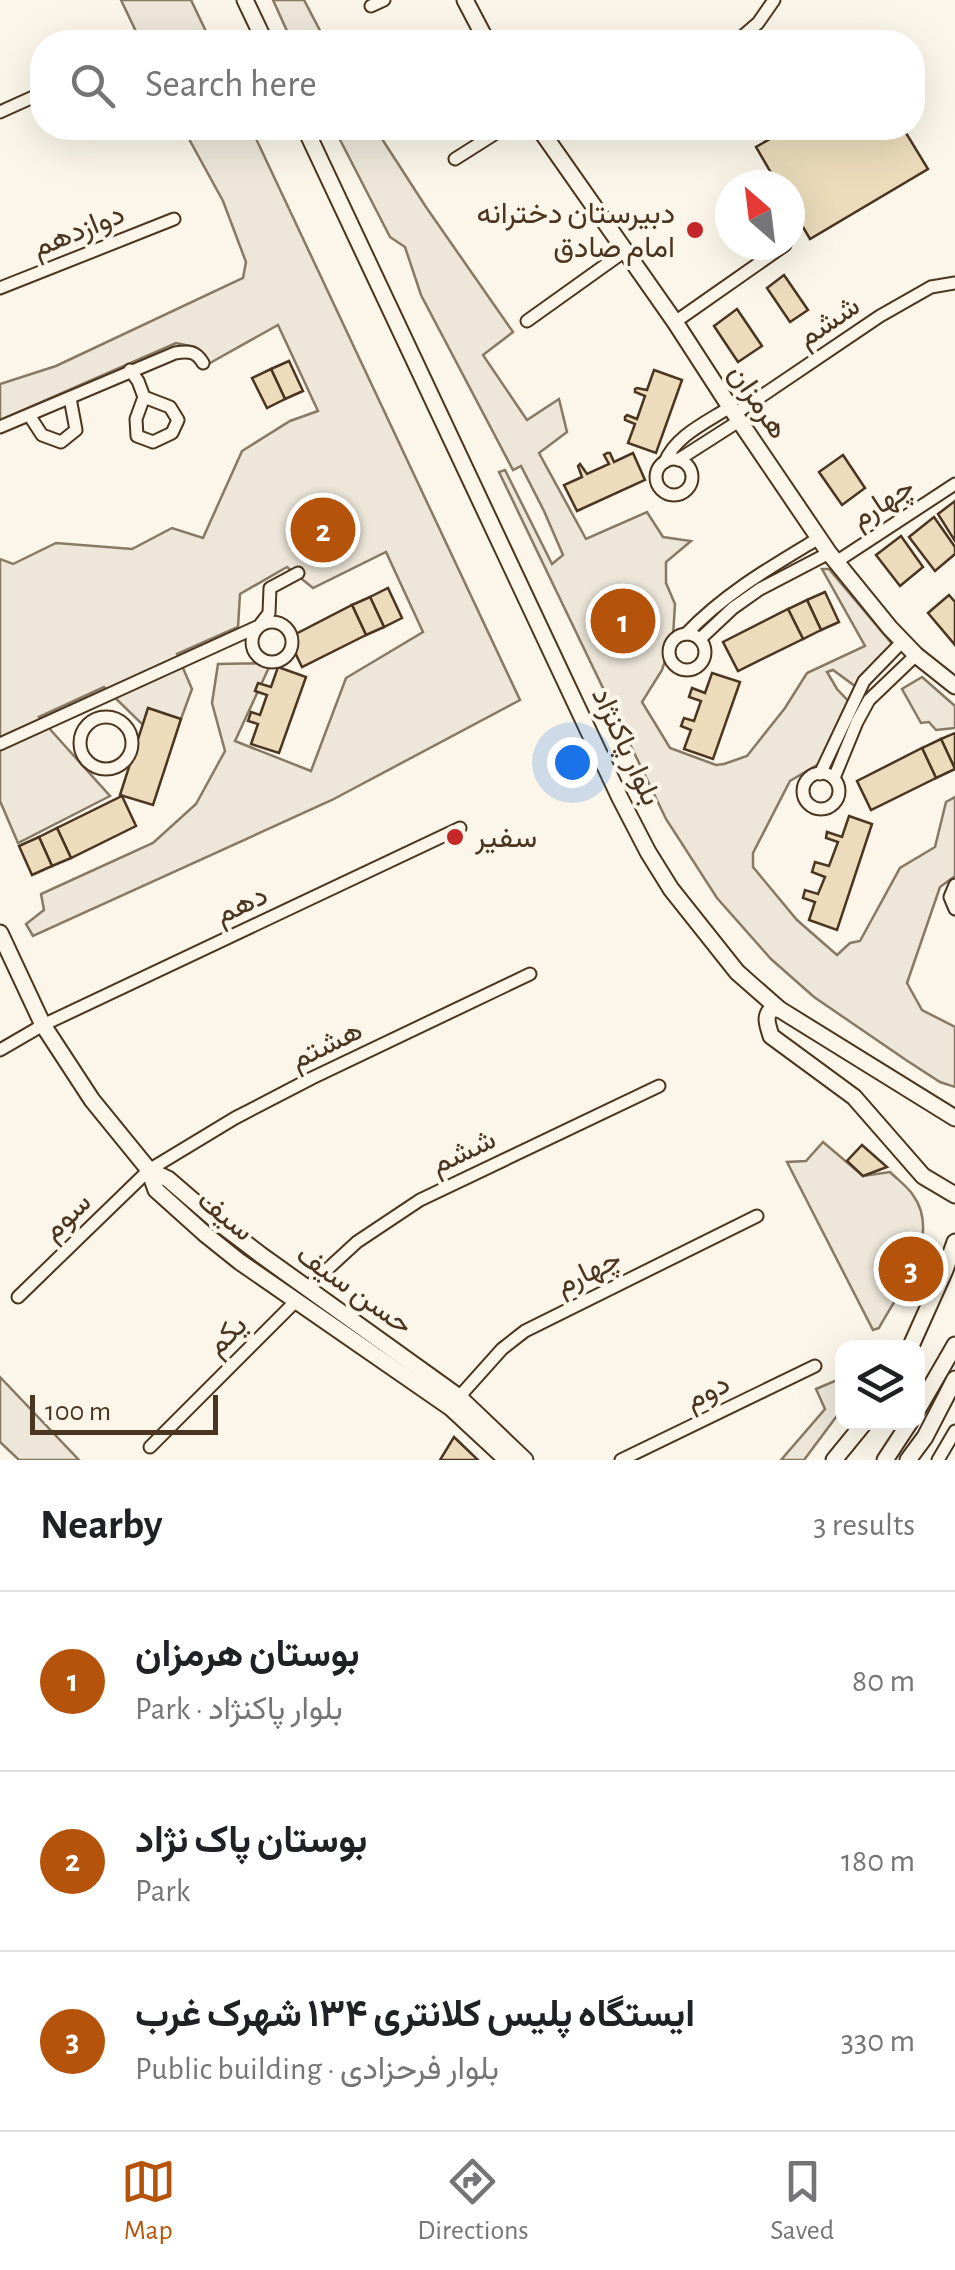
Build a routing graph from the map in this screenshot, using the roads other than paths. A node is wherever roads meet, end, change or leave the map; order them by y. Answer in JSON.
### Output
{"nodes":[{"id":1,"x":244,"y":0,"type":"edge"},
{"id":2,"x":384,"y":0,"type":"edge"},
{"id":3,"x":465,"y":0,"type":"edge"},
{"id":4,"x":774,"y":0,"type":"edge"},
{"id":5,"x":372,"y":6,"type":"dead end"},
{"id":6,"x":258,"y":30,"type":"edge"},
{"id":7,"x":481,"y":30,"type":"edge"},
{"id":8,"x":750,"y":30,"type":"edge"},
{"id":9,"x":30,"y":98,"type":"edge"},
{"id":10,"x":0,"y":112,"type":"edge"},
{"id":11,"x":311,"y":140,"type":"edge"},
{"id":12,"x":485,"y":140,"type":"edge"},
{"id":13,"x":547,"y":140,"type":"edge"},
{"id":14,"x":455,"y":159,"type":"dead end"},
{"id":15,"x":174,"y":219,"type":"dead end"},
{"id":16,"x":625,"y":251,"type":"junction"},
{"id":17,"x":764,"y":260,"type":"edge"},
{"id":18,"x":955,"y":283,"type":"edge"},
{"id":19,"x":0,"y":288,"type":"edge"},
{"id":20,"x":527,"y":321,"type":"dead end"},
{"id":21,"x":675,"y":322,"type":"junction"},
{"id":22,"x":203,"y":364,"type":"dead end"},
{"id":23,"x":130,"y":370,"type":"junction"},
{"id":24,"x":144,"y":397,"type":"dead end"},
{"id":25,"x":70,"y":398,"type":"junction"},
{"id":26,"x":29,"y":414,"type":"junction"},
{"id":27,"x":734,"y":414,"type":"junction"},
{"id":28,"x":0,"y":427,"type":"edge"},
{"id":29,"x":678,"y":460,"type":"junction"},
{"id":30,"x":664,"y":462,"type":"junction"},
{"id":31,"x":955,"y":484,"type":"edge"},
{"id":32,"x":819,"y":538,"type":"junction"},
{"id":33,"x":833,"y":557,"type":"junction"},
{"id":34,"x":298,"y":573,"type":"dead end"},
{"id":35,"x":756,"y":584,"type":"junction"},
{"id":36,"x":686,"y":634,"type":"junction"},
{"id":37,"x":700,"y":639,"type":"junction"},
{"id":38,"x":902,"y":641,"type":"junction"},
{"id":39,"x":916,"y":655,"type":"junction"},
{"id":40,"x":955,"y":686,"type":"edge"},
{"id":41,"x":863,"y":697,"type":"junction"},
{"id":42,"x":66,"y":716,"type":"junction"},
{"id":43,"x":84,"y":730,"type":"junction"},
{"id":44,"x":0,"y":744,"type":"edge"},
{"id":45,"x":820,"y":774,"type":"junction"},
{"id":46,"x":834,"y":778,"type":"junction"},
{"id":47,"x":460,"y":828,"type":"dead end"},
{"id":48,"x":955,"y":885,"type":"edge"},
{"id":49,"x":955,"y":909,"type":"edge"},
{"id":50,"x":0,"y":933,"type":"edge"},
{"id":51,"x":530,"y":974,"type":"dead end"},
{"id":52,"x":779,"y":1009,"type":"junction"},
{"id":53,"x":42,"y":1025,"type":"junction"},
{"id":54,"x":0,"y":1050,"type":"edge"},
{"id":55,"x":855,"y":1058,"type":"junction"},
{"id":56,"x":658,"y":1086,"type":"dead end"},
{"id":57,"x":854,"y":1096,"type":"junction"},
{"id":58,"x":952,"y":1114,"type":"edge"},
{"id":59,"x":149,"y":1170,"type":"junction"},
{"id":60,"x":955,"y":1196,"type":"edge"},
{"id":61,"x":757,"y":1216,"type":"dead end"},
{"id":62,"x":955,"y":1242,"type":"edge"},
{"id":63,"x":950,"y":1264,"type":"edge"},
{"id":64,"x":307,"y":1288,"type":"junction"},
{"id":65,"x":18,"y":1297,"type":"dead end"},
{"id":66,"x":295,"y":1302,"type":"junction"},
{"id":67,"x":914,"y":1340,"type":"edge"},
{"id":68,"x":955,"y":1345,"type":"edge"},
{"id":69,"x":815,"y":1366,"type":"dead end"},
{"id":70,"x":955,"y":1379,"type":"edge"},
{"id":71,"x":925,"y":1397,"type":"edge"},
{"id":72,"x":455,"y":1403,"type":"junction"},
{"id":73,"x":858,"y":1430,"type":"edge"},
{"id":74,"x":905,"y":1430,"type":"edge"},
{"id":75,"x":955,"y":1431,"type":"edge"},
{"id":76,"x":150,"y":1447,"type":"dead end"},
{"id":77,"x":506,"y":1460,"type":"edge"},
{"id":78,"x":525,"y":1460,"type":"edge"},
{"id":79,"x":621,"y":1460,"type":"edge"},
{"id":80,"x":834,"y":1460,"type":"edge"},
{"id":81,"x":886,"y":1460,"type":"edge"},
{"id":82,"x":908,"y":1460,"type":"edge"},
{"id":83,"x":938,"y":1460,"type":"edge"}],
"edges":[{"from":1,"to":6,"type":"street"},
{"from":2,"to":5,"type":"street"},
{"from":3,"to":7,"type":"street"},
{"from":4,"to":8,"type":"street"},
{"from":9,"to":10,"type":"street"},
{"from":11,"to":52,"type":"street","name":"بلوار پاکنژاد"},
{"from":12,"to":14,"type":"street"},
{"from":13,"to":16,"type":"street","name":"هرمزان"},
{"from":15,"to":19,"type":"street","name":"دوازدهم"},
{"from":16,"to":20,"type":"street"},
{"from":16,"to":21,"type":"street","name":"هرمزان"},
{"from":17,"to":21,"type":"street"},
{"from":18,"to":27,"type":"street","name":"ششم"},
{"from":21,"to":27,"type":"street","name":"هرمزان"},
{"from":22,"to":23,"type":"street"},
{"from":23,"to":24,"type":"street"},
{"from":23,"to":25,"type":"street"},
{"from":25,"to":26,"type":"street"},
{"from":25,"to":26,"type":"street"},
{"from":26,"to":28,"type":"street"},
{"from":27,"to":29,"type":"street"},
{"from":27,"to":30,"type":"street"},
{"from":27,"to":32,"type":"street","name":"هرمزان"},
{"from":29,"to":30,"type":"street"},
{"from":29,"to":30,"type":"street"},
{"from":31,"to":33,"type":"street","name":"چهارم"},
{"from":32,"to":33,"type":"street","name":"هرمزان"},
{"from":32,"to":35,"type":"street"},
{"from":33,"to":35,"type":"street","name":"چهارم"},
{"from":33,"to":38,"type":"street","name":"هرمزان"},
{"from":34,"to":42,"type":"street"},
{"from":35,"to":36,"type":"street"},
{"from":35,"to":37,"type":"street"},
{"from":36,"to":37,"type":"street"},
{"from":36,"to":37,"type":"street"},
{"from":38,"to":39,"type":"street","name":"هرمزان"},
{"from":38,"to":41,"type":"street"},
{"from":39,"to":40,"type":"street","name":"هرمزان"},
{"from":39,"to":41,"type":"street"},
{"from":41,"to":45,"type":"street"},
{"from":41,"to":46,"type":"street"},
{"from":42,"to":43,"type":"street"},
{"from":42,"to":44,"type":"street"},
{"from":43,"to":43,"type":"street"},
{"from":45,"to":46,"type":"street"},
{"from":45,"to":46,"type":"street"},
{"from":47,"to":53,"type":"street","name":"دهم"},
{"from":48,"to":49,"type":"street"},
{"from":50,"to":53,"type":"street","name":"سیف"},
{"from":51,"to":59,"type":"street","name":"هشتم"},
{"from":52,"to":55,"type":"street","name":"بلوار پاکنژاد"},
{"from":52,"to":57,"type":"street"},
{"from":53,"to":54,"type":"street","name":"دهم"},
{"from":53,"to":59,"type":"street","name":"سیف"},
{"from":55,"to":57,"type":"street"},
{"from":55,"to":58,"type":"street","name":"بلوار پاکنژاد"},
{"from":56,"to":64,"type":"street","name":"ششم"},
{"from":57,"to":60,"type":"street"},
{"from":59,"to":64,"type":"street","name":"حسن سیف"},
{"from":59,"to":65,"type":"street","name":"سوم"},
{"from":59,"to":66,"type":"street","name":"سیف"},
{"from":61,"to":72,"type":"street","name":"چهارم"},
{"from":62,"to":63,"type":"street"},
{"from":63,"to":67,"type":"street"},
{"from":64,"to":66,"type":"street"},
{"from":64,"to":72,"type":"street","name":"حسن سیف"},
{"from":66,"to":72,"type":"street","name":"سیف"},
{"from":66,"to":76,"type":"street","name":"یکم"},
{"from":68,"to":71,"type":"street"},
{"from":69,"to":79,"type":"street","name":"دوم"},
{"from":70,"to":82,"type":"street"},
{"from":72,"to":77,"type":"street","name":"سیف"},
{"from":72,"to":78,"type":"street","name":"حسن سیف"},
{"from":73,"to":80,"type":"street"},
{"from":74,"to":81,"type":"street"},
{"from":75,"to":83,"type":"street"}]}
